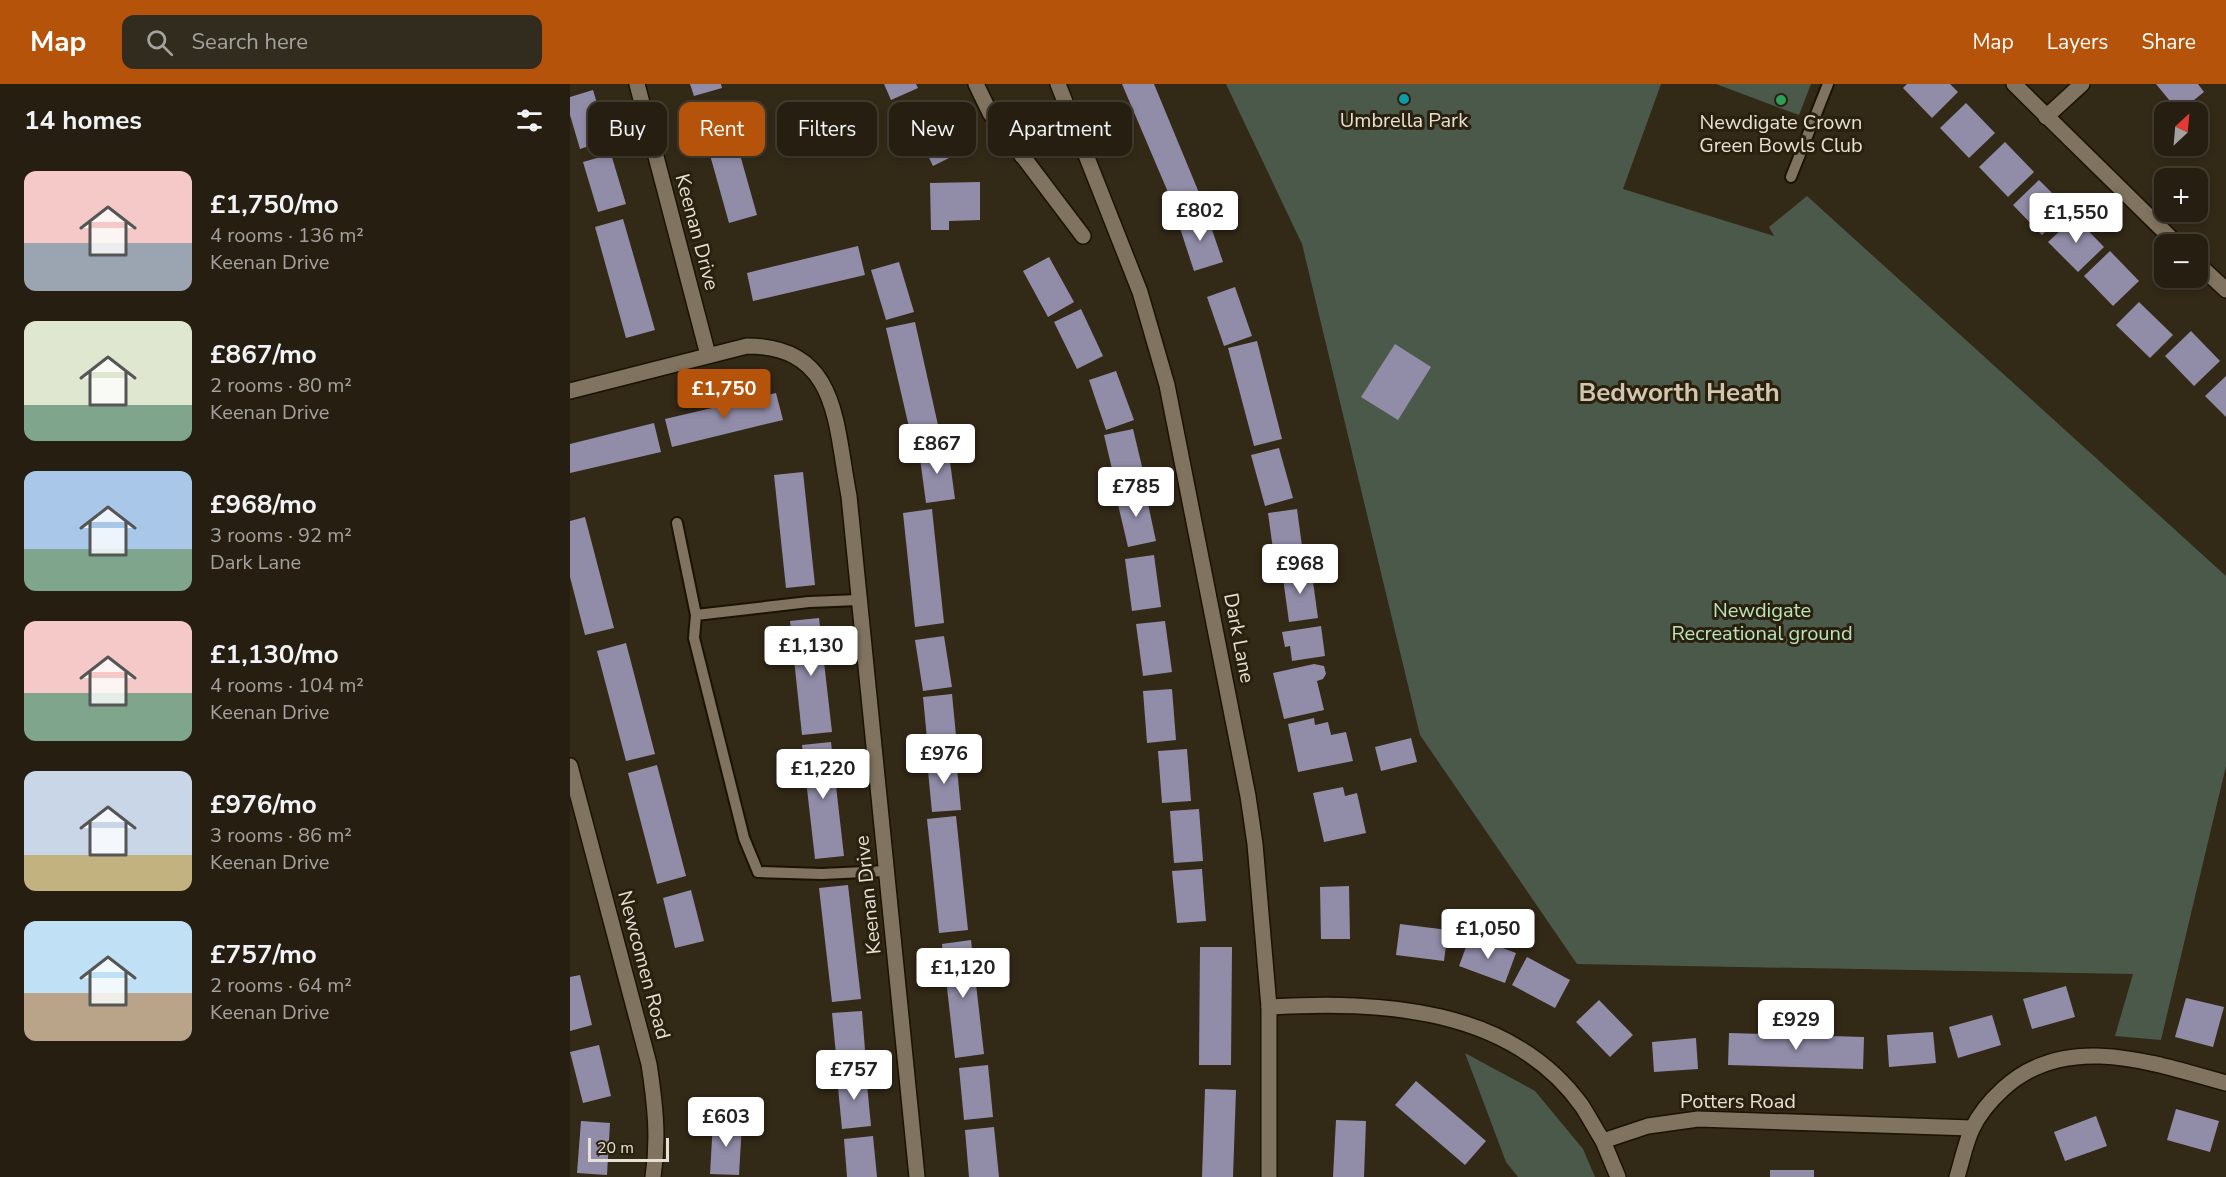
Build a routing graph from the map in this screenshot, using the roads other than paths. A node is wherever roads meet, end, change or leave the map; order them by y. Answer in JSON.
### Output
{"nodes":[{"id":1,"x":637,"y":84,"type":"edge"},
{"id":2,"x":976,"y":84,"type":"edge"},
{"id":3,"x":1058,"y":84,"type":"edge"},
{"id":4,"x":1828,"y":84,"type":"edge"},
{"id":5,"x":2014,"y":84,"type":"edge"},
{"id":6,"x":2082,"y":84,"type":"edge"},
{"id":7,"x":1065,"y":102,"type":"edge"},
{"id":8,"x":988,"y":109,"type":"edge"},
{"id":9,"x":2046,"y":117,"type":"junction"},
{"id":10,"x":1022,"y":156,"type":"edge"},
{"id":11,"x":1086,"y":156,"type":"edge"},
{"id":12,"x":1791,"y":177,"type":"dead end"},
{"id":13,"x":2167,"y":234,"type":"edge"},
{"id":14,"x":1083,"y":236,"type":"dead end"},
{"id":15,"x":2208,"y":273,"type":"edge"},
{"id":16,"x":2226,"y":290,"type":"edge"},
{"id":17,"x":708,"y":355,"type":"junction"},
{"id":18,"x":570,"y":391,"type":"edge"},
{"id":19,"x":677,"y":523,"type":"dead end"},
{"id":20,"x":859,"y":600,"type":"junction"},
{"id":21,"x":696,"y":615,"type":"junction"},
{"id":22,"x":570,"y":766,"type":"edge"},
{"id":23,"x":886,"y":871,"type":"junction"},
{"id":24,"x":1269,"y":1007,"type":"junction"},
{"id":25,"x":2226,"y":1083,"type":"edge"},
{"id":26,"x":1972,"y":1128,"type":"junction"},
{"id":27,"x":1603,"y":1141,"type":"junction"},
{"id":28,"x":653,"y":1177,"type":"edge"},
{"id":29,"x":917,"y":1177,"type":"edge"},
{"id":30,"x":1269,"y":1177,"type":"edge"},
{"id":31,"x":1618,"y":1177,"type":"edge"},
{"id":32,"x":1957,"y":1177,"type":"edge"}],
"edges":[{"from":1,"to":17,"type":"street","name":"Keenan Drive"},
{"from":2,"to":8,"type":"street"},
{"from":3,"to":7,"type":"street","name":"Dark Lane"},
{"from":4,"to":12,"type":"lane"},
{"from":5,"to":9,"type":"street"},
{"from":6,"to":9,"type":"street"},
{"from":9,"to":13,"type":"street"},
{"from":10,"to":14,"type":"street"},
{"from":11,"to":24,"type":"street","name":"Dark Lane"},
{"from":15,"to":16,"type":"street"},
{"from":17,"to":18,"type":"street","name":"Keenan Drive"},
{"from":17,"to":20,"type":"street","name":"Keenan Drive"},
{"from":19,"to":21,"type":"lane"},
{"from":20,"to":21,"type":"lane"},
{"from":20,"to":23,"type":"street","name":"Keenan Drive"},
{"from":21,"to":23,"type":"lane"},
{"from":22,"to":28,"type":"street","name":"Newcomen Road"},
{"from":23,"to":29,"type":"street","name":"Keenan Drive"},
{"from":24,"to":27,"type":"street"},
{"from":24,"to":30,"type":"street","name":"Dark Lane"},
{"from":25,"to":26,"type":"street"},
{"from":26,"to":27,"type":"street","name":"Potters Road"},
{"from":26,"to":32,"type":"street"},
{"from":27,"to":31,"type":"street"}]}
